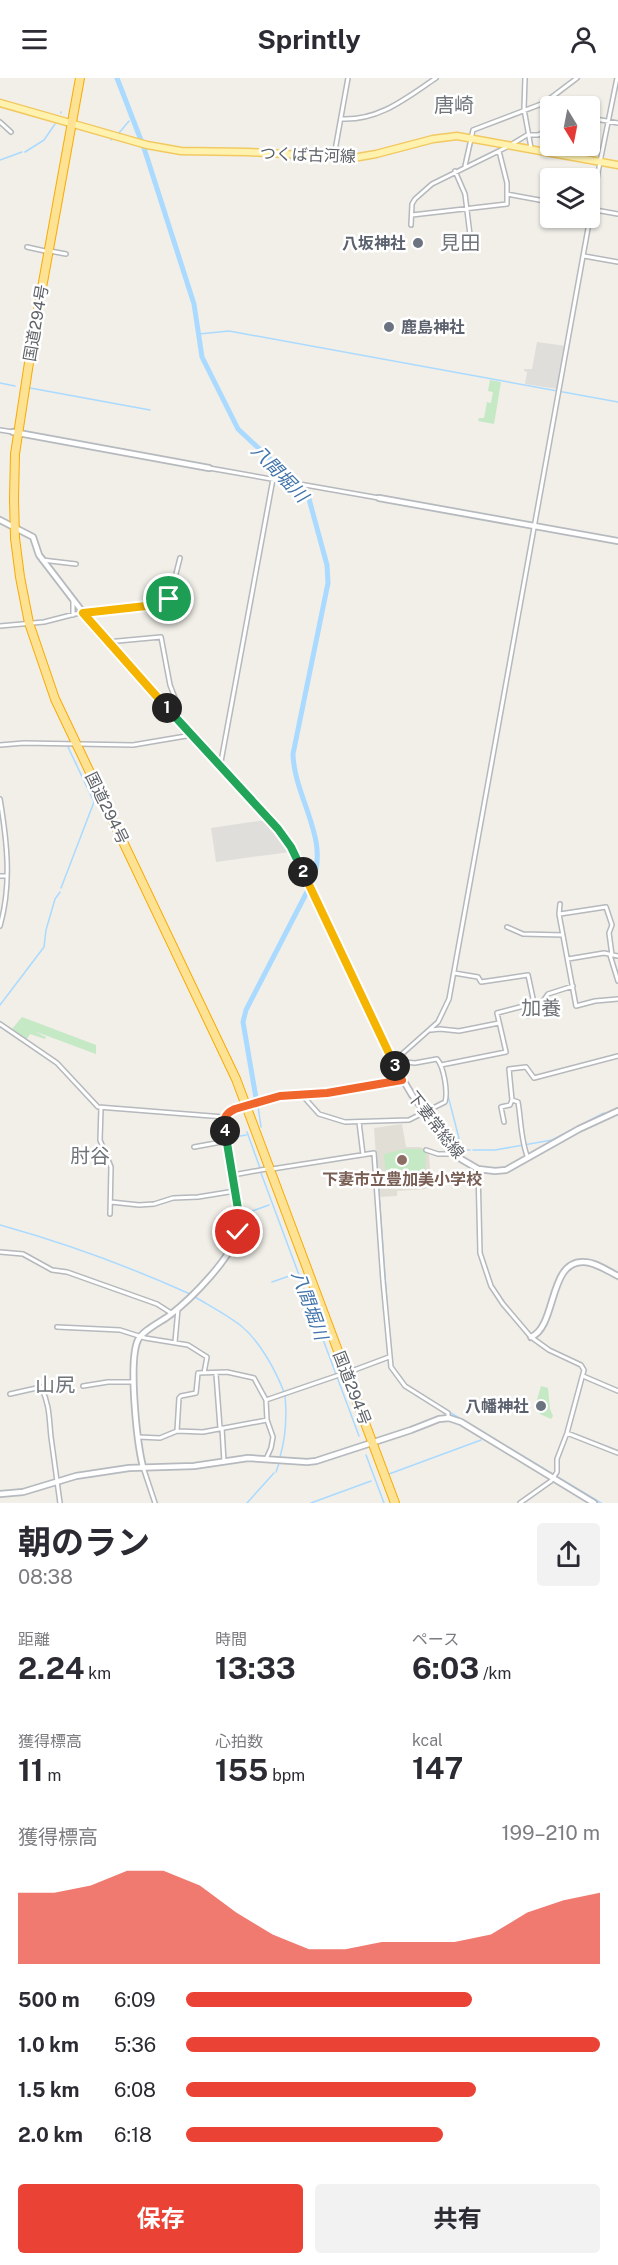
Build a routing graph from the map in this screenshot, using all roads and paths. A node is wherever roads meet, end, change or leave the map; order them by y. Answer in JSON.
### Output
{"nodes":[{"id":1,"x":76,"y":78,"type":"edge"},
{"id":2,"x":80,"y":78,"type":"edge"},
{"id":3,"x":348,"y":78,"type":"edge"},
{"id":4,"x":436,"y":78,"type":"edge"},
{"id":5,"x":525,"y":78,"type":"edge"},
{"id":6,"x":577,"y":78,"type":"edge"},
{"id":7,"x":617,"y":78,"type":"edge"},
{"id":8,"x":0,"y":103,"type":"edge"},
{"id":9,"x":524,"y":111,"type":"junction"},
{"id":10,"x":341,"y":119,"type":"junction"},
{"id":11,"x":600,"y":120,"type":"edge"},
{"id":12,"x":0,"y":122,"type":"edge"},
{"id":13,"x":609,"y":122,"type":"junction"},
{"id":14,"x":70,"y":123,"type":"junction"},
{"id":15,"x":618,"y":123,"type":"edge"},
{"id":16,"x":11,"y":132,"type":"dead end"},
{"id":17,"x":540,"y":134,"type":"edge"},
{"id":18,"x":528,"y":135,"type":"junction"},
{"id":19,"x":470,"y":137,"type":"junction"},
{"id":20,"x":512,"y":144,"type":"junction"},
{"id":21,"x":531,"y":148,"type":"junction"},
{"id":22,"x":499,"y":151,"type":"junction"},
{"id":23,"x":334,"y":158,"type":"junction"},
{"id":24,"x":600,"y":162,"type":"junction"},
{"id":25,"x":618,"y":165,"type":"edge"},
{"id":26,"x":465,"y":166,"type":"junction"},
{"id":27,"x":599,"y":168,"type":"edge"},
{"id":28,"x":455,"y":171,"type":"junction"},
{"id":29,"x":507,"y":194,"type":"junction"},
{"id":30,"x":540,"y":200,"type":"edge"},
{"id":31,"x":467,"y":208,"type":"junction"},
{"id":32,"x":600,"y":211,"type":"edge"},
{"id":33,"x":618,"y":214,"type":"edge"},
{"id":34,"x":412,"y":215,"type":"junction"},
{"id":35,"x":411,"y":225,"type":"dead end"},
{"id":36,"x":588,"y":228,"type":"edge"},
{"id":37,"x":470,"y":235,"type":"dead end"},
{"id":38,"x":27,"y":248,"type":"dead end"},
{"id":39,"x":47,"y":251,"type":"junction"},
{"id":40,"x":66,"y":255,"type":"dead end"},
{"id":41,"x":584,"y":255,"type":"junction"},
{"id":42,"x":618,"y":262,"type":"edge"},
{"id":43,"x":0,"y":430,"type":"edge"},
{"id":44,"x":15,"y":432,"type":"junction"},
{"id":45,"x":209,"y":468,"type":"joint"},
{"id":46,"x":273,"y":479,"type":"junction"},
{"id":47,"x":380,"y":498,"type":"joint"},
{"id":48,"x":0,"y":520,"type":"edge"},
{"id":49,"x":12,"y":526,"type":"junction"},
{"id":50,"x":535,"y":526,"type":"junction"},
{"id":51,"x":618,"y":541,"type":"edge"},
{"id":52,"x":180,"y":558,"type":"dead end"},
{"id":53,"x":42,"y":560,"type":"junction"},
{"id":54,"x":75,"y":564,"type":"dead end"},
{"id":55,"x":73,"y":599,"type":"junction"},
{"id":56,"x":83,"y":613,"type":"junction"},
{"id":57,"x":73,"y":615,"type":"junction"},
{"id":58,"x":27,"y":623,"type":"junction"},
{"id":59,"x":0,"y":626,"type":"edge"},
{"id":60,"x":107,"y":642,"type":"junction"},
{"id":61,"x":178,"y":720,"type":"junction"},
{"id":62,"x":192,"y":735,"type":"junction"},
{"id":63,"x":73,"y":743,"type":"junction"},
{"id":64,"x":0,"y":746,"type":"edge"},
{"id":65,"x":220,"y":766,"type":"junction"},
{"id":66,"x":0,"y":799,"type":"edge"},
{"id":67,"x":0,"y":876,"type":"edge"},
{"id":68,"x":7,"y":876,"type":"junction"},
{"id":69,"x":560,"y":904,"type":"dead end"},
{"id":70,"x":559,"y":914,"type":"junction"},
{"id":71,"x":0,"y":926,"type":"edge"},
{"id":72,"x":507,"y":927,"type":"dead end"},
{"id":73,"x":563,"y":935,"type":"junction"},
{"id":74,"x":611,"y":955,"type":"junction"},
{"id":75,"x":618,"y":956,"type":"edge"},
{"id":76,"x":568,"y":959,"type":"junction"},
{"id":77,"x":454,"y":973,"type":"junction"},
{"id":78,"x":618,"y":981,"type":"edge"},
{"id":79,"x":573,"y":986,"type":"junction"},
{"id":80,"x":618,"y":999,"type":"edge"},
{"id":81,"x":534,"y":1004,"type":"junction"},
{"id":82,"x":525,"y":1006,"type":"junction"},
{"id":83,"x":528,"y":1016,"type":"dead end"},
{"id":84,"x":499,"y":1023,"type":"junction"},
{"id":85,"x":0,"y":1024,"type":"edge"},
{"id":86,"x":431,"y":1030,"type":"junction"},
{"id":87,"x":618,"y":1056,"type":"edge"},
{"id":88,"x":394,"y":1062,"type":"junction"},
{"id":89,"x":441,"y":1065,"type":"junction"},
{"id":90,"x":402,"y":1080,"type":"junction"},
{"id":91,"x":302,"y":1095,"type":"junction"},
{"id":92,"x":512,"y":1100,"type":"junction"},
{"id":93,"x":245,"y":1106,"type":"junction"},
{"id":94,"x":101,"y":1108,"type":"junction"},
{"id":95,"x":618,"y":1111,"type":"edge"},
{"id":96,"x":425,"y":1113,"type":"junction"},
{"id":97,"x":224,"y":1118,"type":"junction"},
{"id":98,"x":359,"y":1122,"type":"junction"},
{"id":99,"x":504,"y":1122,"type":"dead end"},
{"id":100,"x":226,"y":1141,"type":"junction"},
{"id":101,"x":194,"y":1147,"type":"dead end"},
{"id":102,"x":426,"y":1150,"type":"dead end"},
{"id":103,"x":456,"y":1154,"type":"junction"},
{"id":104,"x":363,"y":1155,"type":"junction"},
{"id":105,"x":528,"y":1158,"type":"junction"},
{"id":106,"x":268,"y":1169,"type":"junction"},
{"id":107,"x":478,"y":1169,"type":"junction"},
{"id":108,"x":232,"y":1175,"type":"junction"},
{"id":109,"x":234,"y":1191,"type":"junction"},
{"id":110,"x":111,"y":1203,"type":"junction"},
{"id":111,"x":110,"y":1214,"type":"dead end"},
{"id":112,"x":0,"y":1252,"type":"edge"},
{"id":113,"x":618,"y":1276,"type":"edge"},
{"id":114,"x":178,"y":1309,"type":"junction"},
{"id":115,"x":172,"y":1314,"type":"junction"},
{"id":116,"x":57,"y":1327,"type":"dead end"},
{"id":117,"x":141,"y":1336,"type":"junction"},
{"id":118,"x":531,"y":1337,"type":"junction"},
{"id":119,"x":175,"y":1342,"type":"junction"},
{"id":120,"x":389,"y":1357,"type":"junction"},
{"id":121,"x":204,"y":1373,"type":"junction"},
{"id":122,"x":216,"y":1374,"type":"junction"},
{"id":123,"x":341,"y":1375,"type":"junction"},
{"id":124,"x":583,"y":1376,"type":"junction"},
{"id":125,"x":133,"y":1382,"type":"junction"},
{"id":126,"x":83,"y":1386,"type":"dead end"},
{"id":127,"x":618,"y":1391,"type":"edge"},
{"id":128,"x":10,"y":1394,"type":"dead end"},
{"id":129,"x":266,"y":1400,"type":"junction"},
{"id":130,"x":448,"y":1418,"type":"junction"},
{"id":131,"x":267,"y":1420,"type":"junction"},
{"id":132,"x":221,"y":1428,"type":"junction"},
{"id":133,"x":177,"y":1431,"type":"junction"},
{"id":134,"x":567,"y":1433,"type":"junction"},
{"id":135,"x":138,"y":1437,"type":"junction"},
{"id":136,"x":370,"y":1443,"type":"junction"},
{"id":137,"x":618,"y":1453,"type":"edge"},
{"id":138,"x":266,"y":1459,"type":"junction"},
{"id":139,"x":225,"y":1462,"type":"junction"},
{"id":140,"x":143,"y":1467,"type":"junction"},
{"id":141,"x":554,"y":1477,"type":"junction"},
{"id":142,"x":57,"y":1481,"type":"junction"},
{"id":143,"x":0,"y":1494,"type":"edge"},
{"id":144,"x":60,"y":1503,"type":"edge"},
{"id":145,"x":154,"y":1503,"type":"edge"},
{"id":146,"x":390,"y":1503,"type":"edge"},
{"id":147,"x":395,"y":1503,"type":"edge"},
{"id":148,"x":520,"y":1503,"type":"edge"},
{"id":149,"x":594,"y":1503,"type":"edge"}],
"edges":[{"from":1,"to":14,"type":"highway","name":"国道294号"},
{"from":2,"to":14,"type":"highway","name":"国道294号"},
{"from":3,"to":10,"type":"street"},
{"from":4,"to":10,"type":"street"},
{"from":5,"to":9,"type":"street"},
{"from":6,"to":9,"type":"street"},
{"from":7,"to":13,"type":"street"},
{"from":8,"to":14,"type":"main road","name":"つくば古河線"},
{"from":9,"to":18,"type":"street"},
{"from":9,"to":19,"type":"street"},
{"from":10,"to":23,"type":"street"},
{"from":11,"to":13,"type":"street"},
{"from":12,"to":16,"type":"street"},
{"from":13,"to":15,"type":"street"},
{"from":13,"to":24,"type":"street"},
{"from":14,"to":23,"type":"main road","name":"つくば古河線"},
{"from":14,"to":39,"type":"highway","name":"国道294号"},
{"from":17,"to":18,"type":"street"},
{"from":18,"to":20,"type":"street"},
{"from":18,"to":21,"type":"street"},
{"from":19,"to":20,"type":"main road","name":"つくば古河線"},
{"from":19,"to":23,"type":"main road","name":"つくば古河線"},
{"from":19,"to":26,"type":"street"},
{"from":20,"to":21,"type":"main road","name":"つくば古河線"},
{"from":20,"to":22,"type":"street"},
{"from":21,"to":24,"type":"main road","name":"つくば古河線"},
{"from":22,"to":26,"type":"street"},
{"from":22,"to":29,"type":"street"},
{"from":24,"to":25,"type":"main road","name":"つくば古河線"},
{"from":24,"to":27,"type":"street"},
{"from":26,"to":28,"type":"street"},
{"from":28,"to":31,"type":"street"},
{"from":28,"to":34,"type":"street"},
{"from":29,"to":30,"type":"street"},
{"from":29,"to":31,"type":"street"},
{"from":31,"to":34,"type":"street"},
{"from":31,"to":37,"type":"street"},
{"from":32,"to":33,"type":"street"},
{"from":34,"to":35,"type":"street"},
{"from":36,"to":41,"type":"street"},
{"from":38,"to":39,"type":"street"},
{"from":39,"to":40,"type":"street"},
{"from":39,"to":44,"type":"highway","name":"国道294号"},
{"from":41,"to":42,"type":"street"},
{"from":41,"to":50,"type":"street"},
{"from":43,"to":44,"type":"street"},
{"from":44,"to":45,"type":"street"},
{"from":44,"to":49,"type":"highway","name":"国道294号"},
{"from":45,"to":46,"type":"street"},
{"from":46,"to":47,"type":"street"},
{"from":46,"to":65,"type":"street"},
{"from":47,"to":50,"type":"street"},
{"from":48,"to":49,"type":"street","name":"下妻常総線"},
{"from":49,"to":53,"type":"street","name":"下妻常総線"},
{"from":49,"to":58,"type":"highway","name":"国道294号"},
{"from":50,"to":51,"type":"street"},
{"from":50,"to":77,"type":"street"},
{"from":52,"to":56,"type":"street"},
{"from":53,"to":54,"type":"street"},
{"from":53,"to":55,"type":"street","name":"下妻常総線"},
{"from":55,"to":56,"type":"street","name":"下妻常総線"},
{"from":55,"to":57,"type":"street"},
{"from":56,"to":57,"type":"street"},
{"from":56,"to":60,"type":"street","name":"下妻常総線"},
{"from":57,"to":58,"type":"street"},
{"from":58,"to":59,"type":"street"},
{"from":58,"to":63,"type":"highway","name":"国道294号"},
{"from":60,"to":61,"type":"street","name":"下妻常総線"},
{"from":60,"to":61,"type":"street"},
{"from":61,"to":62,"type":"street","name":"下妻常総線"},
{"from":62,"to":63,"type":"street"},
{"from":62,"to":65,"type":"street","name":"下妻常総線"},
{"from":63,"to":64,"type":"street"},
{"from":63,"to":93,"type":"highway","name":"国道294号"},
{"from":65,"to":88,"type":"street","name":"下妻常総線"},
{"from":66,"to":68,"type":"street"},
{"from":67,"to":68,"type":"street"},
{"from":68,"to":71,"type":"street"},
{"from":69,"to":70,"type":"street"},
{"from":70,"to":73,"type":"street"},
{"from":70,"to":74,"type":"street"},
{"from":72,"to":73,"type":"street"},
{"from":73,"to":76,"type":"street"},
{"from":74,"to":75,"type":"street"},
{"from":74,"to":76,"type":"street"},
{"from":74,"to":78,"type":"street"},
{"from":76,"to":79,"type":"street"},
{"from":77,"to":81,"type":"street"},
{"from":77,"to":86,"type":"street"},
{"from":79,"to":80,"type":"street"},
{"from":79,"to":81,"type":"street"},
{"from":81,"to":82,"type":"street"},
{"from":82,"to":83,"type":"street"},
{"from":82,"to":84,"type":"street"},
{"from":84,"to":86,"type":"street"},
{"from":84,"to":89,"type":"street"},
{"from":85,"to":94,"type":"street"},
{"from":86,"to":88,"type":"street"},
{"from":87,"to":92,"type":"street"},
{"from":88,"to":89,"type":"street"},
{"from":88,"to":90,"type":"street","name":"下妻常総線"},
{"from":89,"to":96,"type":"street"},
{"from":90,"to":91,"type":"street"},
{"from":90,"to":96,"type":"street","name":"下妻常総線"},
{"from":91,"to":93,"type":"street"},
{"from":91,"to":98,"type":"street"},
{"from":92,"to":99,"type":"street"},
{"from":92,"to":105,"type":"street"},
{"from":93,"to":97,"type":"street"},
{"from":93,"to":106,"type":"highway","name":"国道294号"},
{"from":94,"to":97,"type":"street"},
{"from":94,"to":110,"type":"street"},
{"from":95,"to":105,"type":"street","name":"下妻常総線"},
{"from":96,"to":98,"type":"street"},
{"from":96,"to":103,"type":"street","name":"下妻常総線"},
{"from":97,"to":100,"type":"street"},
{"from":98,"to":104,"type":"street"},
{"from":100,"to":101,"type":"street"},
{"from":100,"to":108,"type":"street"},
{"from":102,"to":103,"type":"street"},
{"from":103,"to":107,"type":"street","name":"下妻常総線"},
{"from":104,"to":106,"type":"street"},
{"from":104,"to":120,"type":"street"},
{"from":105,"to":107,"type":"street","name":"下妻常総線"},
{"from":106,"to":108,"type":"street"},
{"from":106,"to":123,"type":"highway","name":"国道294号"},
{"from":107,"to":118,"type":"street"},
{"from":108,"to":109,"type":"street"},
{"from":109,"to":110,"type":"street"},
{"from":109,"to":114,"type":"street"},
{"from":110,"to":111,"type":"street"},
{"from":112,"to":115,"type":"street"},
{"from":113,"to":118,"type":"street"},
{"from":114,"to":115,"type":"street"},
{"from":114,"to":119,"type":"street"},
{"from":115,"to":117,"type":"street"},
{"from":116,"to":117,"type":"street"},
{"from":117,"to":119,"type":"street"},
{"from":117,"to":125,"type":"street"},
{"from":118,"to":124,"type":"street"},
{"from":119,"to":121,"type":"street"},
{"from":120,"to":123,"type":"street"},
{"from":120,"to":130,"type":"street"},
{"from":121,"to":122,"type":"street"},
{"from":121,"to":133,"type":"street"},
{"from":122,"to":129,"type":"street"},
{"from":122,"to":132,"type":"street"},
{"from":123,"to":129,"type":"street"},
{"from":123,"to":136,"type":"highway","name":"国道294号"},
{"from":124,"to":127,"type":"street"},
{"from":124,"to":134,"type":"street"},
{"from":125,"to":126,"type":"street"},
{"from":125,"to":135,"type":"street"},
{"from":128,"to":142,"type":"street"},
{"from":129,"to":131,"type":"street"},
{"from":130,"to":136,"type":"street"},
{"from":130,"to":141,"type":"street"},
{"from":131,"to":132,"type":"street"},
{"from":131,"to":138,"type":"street"},
{"from":132,"to":133,"type":"street"},
{"from":132,"to":139,"type":"street"},
{"from":133,"to":135,"type":"street"},
{"from":134,"to":137,"type":"street"},
{"from":134,"to":141,"type":"street"},
{"from":135,"to":140,"type":"street"},
{"from":136,"to":138,"type":"street"},
{"from":136,"to":146,"type":"highway","name":"国道294号"},
{"from":136,"to":147,"type":"highway","name":"国道294号"},
{"from":138,"to":139,"type":"street"},
{"from":139,"to":140,"type":"street"},
{"from":140,"to":142,"type":"street"},
{"from":140,"to":145,"type":"street"},
{"from":141,"to":148,"type":"street"},
{"from":141,"to":149,"type":"street"},
{"from":142,"to":143,"type":"street"},
{"from":142,"to":144,"type":"street"}]}
